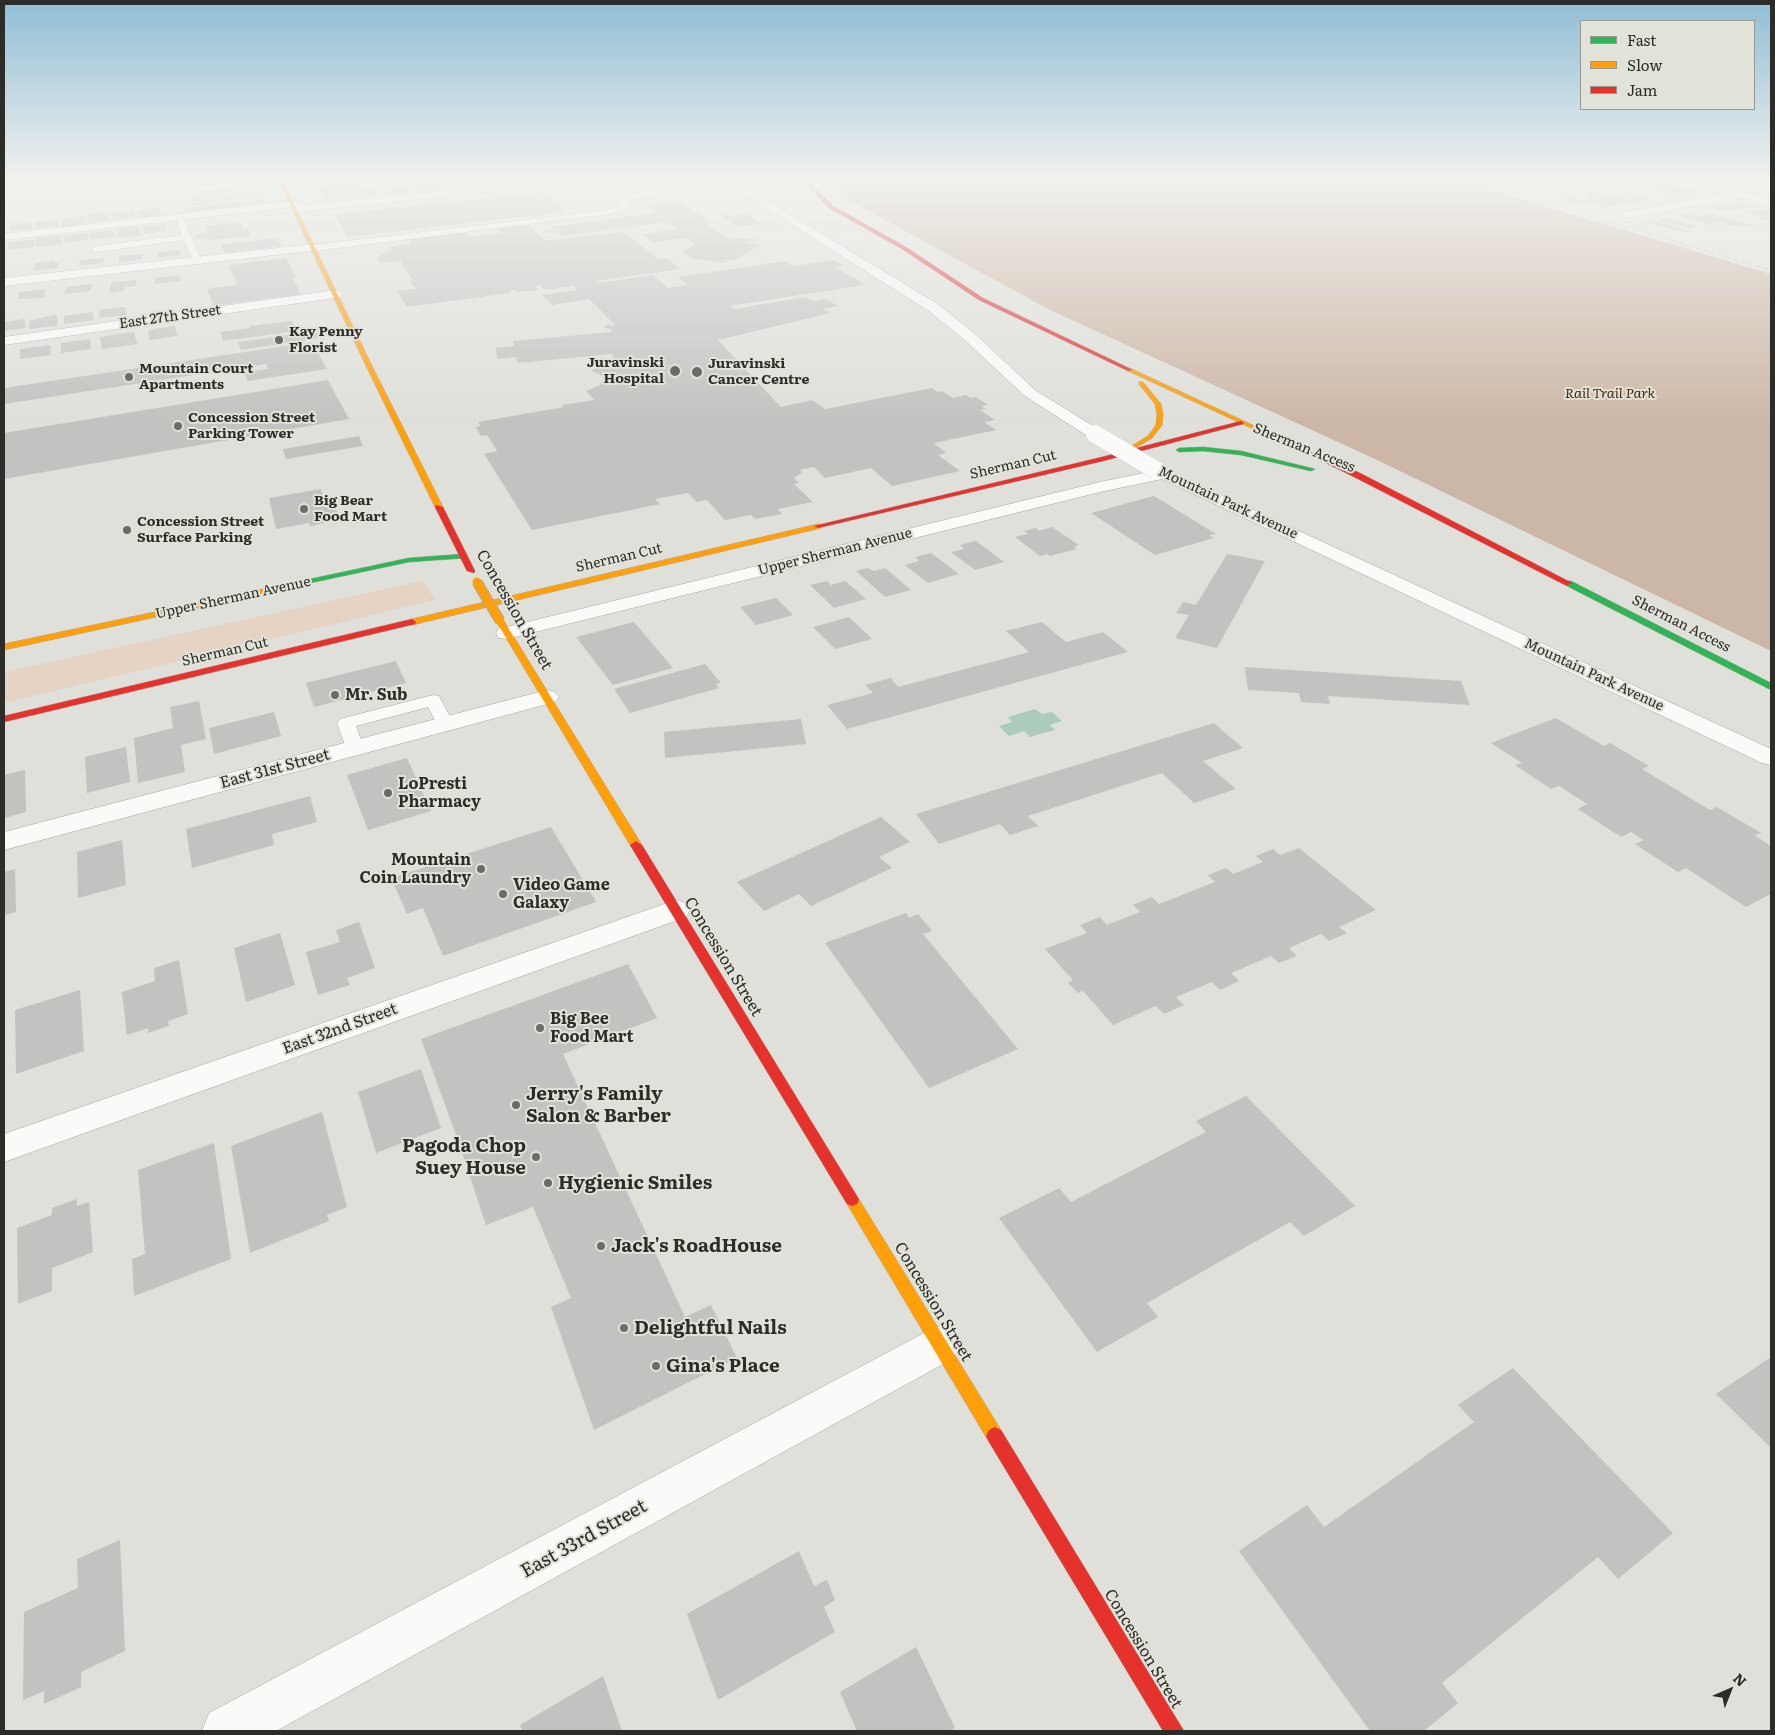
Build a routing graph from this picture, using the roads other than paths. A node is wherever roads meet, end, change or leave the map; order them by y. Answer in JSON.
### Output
{"nodes":[{"id":1,"x":215,"y":260,"type":"edge"},
{"id":2,"x":320,"y":260,"type":"edge"},
{"id":3,"x":856,"y":260,"type":"edge"},
{"id":4,"x":922,"y":260,"type":"edge"},
{"id":5,"x":198,"y":262,"type":"joint"},
{"id":6,"x":4,"y":282,"type":"edge"},
{"id":7,"x":336,"y":294,"type":"junction"},
{"id":8,"x":4,"y":340,"type":"edge"},
{"id":9,"x":1109,"y":362,"type":"junction"},
{"id":10,"x":1141,"y":384,"type":"junction"},
{"id":11,"x":1176,"y":405,"type":"dead end"},
{"id":12,"x":1205,"y":420,"type":"dead end"},
{"id":13,"x":1241,"y":423,"type":"junction"},
{"id":14,"x":1220,"y":429,"type":"junction"},
{"id":15,"x":1238,"y":437,"type":"dead end"},
{"id":16,"x":1254,"y":444,"type":"dead end"},
{"id":17,"x":1103,"y":459,"type":"junction"},
{"id":18,"x":1160,"y":472,"type":"junction"},
{"id":19,"x":1327,"y":474,"type":"junction"},
{"id":20,"x":1496,"y":546,"type":"junction"},
{"id":21,"x":463,"y":556,"type":"junction"},
{"id":22,"x":503,"y":627,"type":"junction"},
{"id":23,"x":4,"y":647,"type":"edge"},
{"id":24,"x":1771,"y":687,"type":"edge"},
{"id":25,"x":547,"y":697,"type":"junction"},
{"id":26,"x":4,"y":719,"type":"edge"},
{"id":27,"x":1771,"y":758,"type":"edge"},
{"id":28,"x":4,"y":841,"type":"edge"},
{"id":29,"x":676,"y":910,"type":"junction"},
{"id":30,"x":4,"y":1148,"type":"edge"},
{"id":31,"x":940,"y":1345,"type":"junction"},
{"id":32,"x":227,"y":1731,"type":"edge"},
{"id":33,"x":1174,"y":1731,"type":"edge"}],
"edges":[{"from":1,"to":5,"type":"street"},
{"from":2,"to":7,"type":"main road","name":"Concession Street"},
{"from":3,"to":18,"type":"street","name":"Mountain Park Avenue","bridge":true},
{"from":4,"to":9,"type":"main road","name":"Sherman Access"},
{"from":5,"to":6,"type":"street"},
{"from":7,"to":8,"type":"street","name":"East 27th Street"},
{"from":7,"to":21,"type":"main road","name":"Concession Street"},
{"from":9,"to":10,"type":"main road","name":"Sherman Access"},
{"from":9,"to":13,"type":"main road","name":"Sherman Access"},
{"from":10,"to":11,"type":"main road","name":"Sherman Access"},
{"from":10,"to":17,"type":"main road"},
{"from":12,"to":14,"type":"main road","name":"Sherman Access"},
{"from":13,"to":14,"type":"main road","name":"Sherman Cut"},
{"from":13,"to":20,"type":"main road","name":"Sherman Access"},
{"from":14,"to":15,"type":"main road","name":"Sherman Access"},
{"from":14,"to":17,"type":"main road","name":"Sherman Cut"},
{"from":16,"to":19,"type":"main road","name":"Sherman Access"},
{"from":17,"to":19,"type":"main road"},
{"from":17,"to":26,"type":"main road","name":"Sherman Cut"},
{"from":18,"to":22,"type":"street","name":"Upper Sherman Avenue"},
{"from":18,"to":27,"type":"street","name":"Mountain Park Avenue"},
{"from":19,"to":20,"type":"main road","name":"Sherman Access"},
{"from":20,"to":24,"type":"main road","name":"Sherman Access"},
{"from":21,"to":22,"type":"main road","name":"Concession Street","bridge":true},
{"from":21,"to":23,"type":"main road","name":"Upper Sherman Avenue"},
{"from":22,"to":25,"type":"main road","name":"Concession Street"},
{"from":25,"to":28,"type":"street","name":"East 31st Street"},
{"from":25,"to":29,"type":"main road","name":"Concession Street"},
{"from":29,"to":30,"type":"street","name":"East 32nd Street"},
{"from":29,"to":31,"type":"main road","name":"Concession Street"},
{"from":31,"to":32,"type":"street","name":"East 33rd Street"},
{"from":31,"to":33,"type":"main road","name":"Concession Street"}]}
